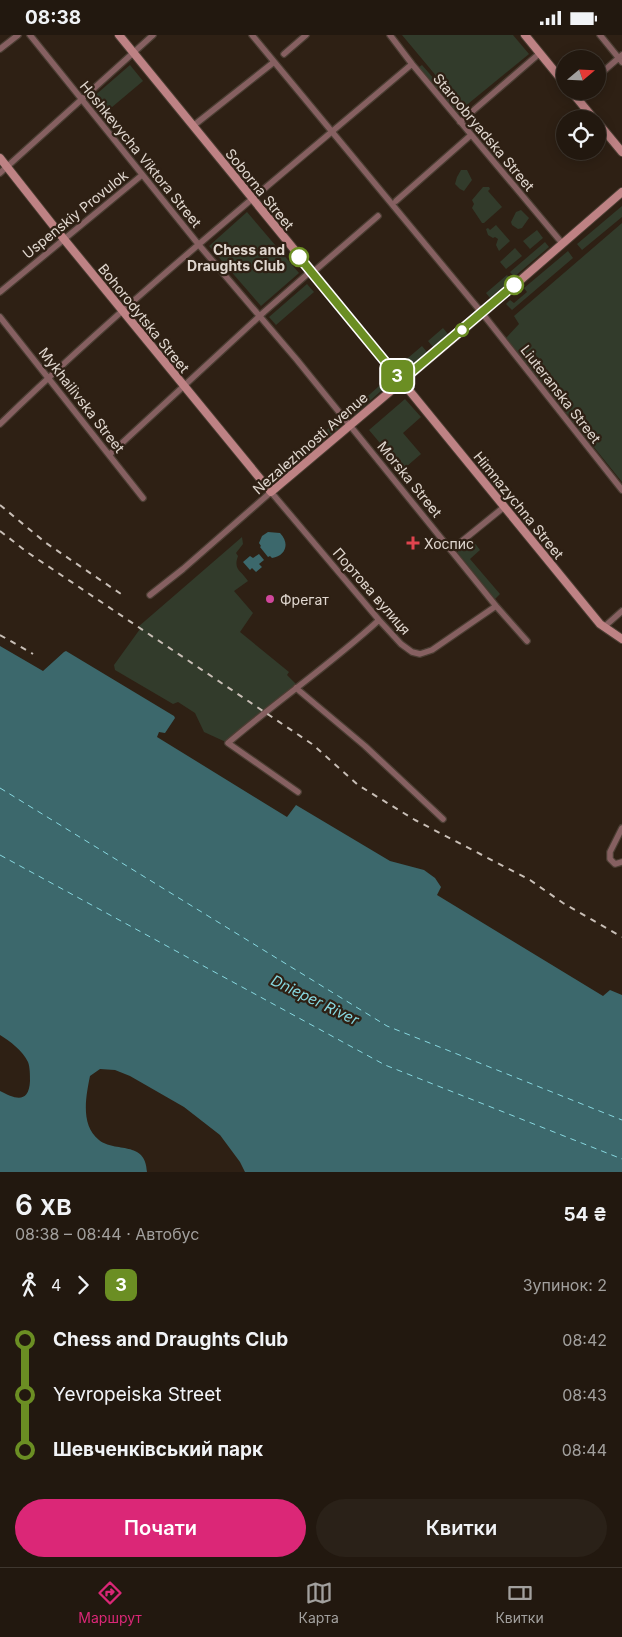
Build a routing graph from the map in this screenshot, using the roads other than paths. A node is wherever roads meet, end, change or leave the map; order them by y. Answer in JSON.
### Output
{"nodes":[{"id":1,"x":18,"y":35,"type":"edge"},
{"id":2,"x":30,"y":35,"type":"edge"},
{"id":3,"x":119,"y":35,"type":"edge"},
{"id":4,"x":153,"y":35,"type":"edge"},
{"id":5,"x":252,"y":35,"type":"edge"},
{"id":6,"x":306,"y":35,"type":"edge"},
{"id":7,"x":390,"y":35,"type":"edge"},
{"id":8,"x":524,"y":35,"type":"edge"},
{"id":9,"x":600,"y":35,"type":"edge"},
{"id":10,"x":0,"y":49,"type":"edge"},
{"id":11,"x":133,"y":52,"type":"junction"},
{"id":12,"x":540,"y":53,"type":"junction"},
{"id":13,"x":284,"y":54,"type":"dead end"},
{"id":14,"x":621,"y":58,"type":"edge"},
{"id":15,"x":274,"y":62,"type":"junction"},
{"id":16,"x":412,"y":64,"type":"junction"},
{"id":17,"x":606,"y":70,"type":"edge"},
{"id":18,"x":556,"y":73,"type":"edge"},
{"id":19,"x":81,"y":99,"type":"junction"},
{"id":20,"x":460,"y":121,"type":"junction"},
{"id":21,"x":193,"y":126,"type":"junction"},
{"id":22,"x":332,"y":131,"type":"junction"},
{"id":23,"x":606,"y":133,"type":"edge"},
{"id":24,"x":471,"y":135,"type":"junction"},
{"id":25,"x":622,"y":152,"type":"edge"},
{"id":26,"x":0,"y":158,"type":"edge"},
{"id":27,"x":8,"y":167,"type":"junction"},
{"id":28,"x":0,"y":173,"type":"edge"},
{"id":29,"x":142,"y":175,"type":"junction"},
{"id":30,"x":622,"y":192,"type":"edge"},
{"id":31,"x":252,"y":199,"type":"junction"},
{"id":32,"x":396,"y":201,"type":"dead end"},
{"id":33,"x":378,"y":216,"type":"dead end"},
{"id":34,"x":63,"y":238,"type":"junction"},
{"id":35,"x":562,"y":243,"type":"junction"},
{"id":36,"x":199,"y":245,"type":"junction"},
{"id":37,"x":312,"y":272,"type":"junction"},
{"id":38,"x":0,"y":292,"type":"edge"},
{"id":39,"x":123,"y":311,"type":"junction"},
{"id":40,"x":482,"y":313,"type":"junction"},
{"id":41,"x":260,"y":315,"type":"junction"},
{"id":42,"x":0,"y":317,"type":"edge"},
{"id":43,"x":48,"y":377,"type":"junction"},
{"id":44,"x":401,"y":381,"type":"junction"},
{"id":45,"x":183,"y":385,"type":"junction"},
{"id":46,"x":0,"y":424,"type":"edge"},
{"id":47,"x":350,"y":425,"type":"junction"},
{"id":48,"x":109,"y":455,"type":"junction"},
{"id":49,"x":622,"y":490,"type":"edge"},
{"id":50,"x":271,"y":492,"type":"junction"},
{"id":51,"x":143,"y":498,"type":"dead end"},
{"id":52,"x":504,"y":507,"type":"junction"},
{"id":53,"x":451,"y":550,"type":"junction"},
{"id":54,"x":150,"y":595,"type":"dead end"},
{"id":55,"x":496,"y":606,"type":"junction"},
{"id":56,"x":622,"y":611,"type":"edge"},
{"id":57,"x":379,"y":620,"type":"junction"},
{"id":58,"x":604,"y":627,"type":"junction"},
{"id":59,"x":622,"y":639,"type":"edge"},
{"id":60,"x":527,"y":641,"type":"dead end"},
{"id":61,"x":296,"y":688,"type":"junction"},
{"id":62,"x":298,"y":792,"type":"dead end"},
{"id":63,"x":443,"y":819,"type":"dead end"},
{"id":64,"x":622,"y":828,"type":"edge"},
{"id":65,"x":622,"y":862,"type":"edge"}],
"edges":[{"from":1,"to":10,"type":"street"},
{"from":2,"to":19,"type":"street","name":"Hoshkevycha Viktora Street"},
{"from":3,"to":11,"type":"street","name":"Soborna Street"},
{"from":4,"to":11,"type":"street"},
{"from":5,"to":15,"type":"street","name":"Liuteranska Street"},
{"from":6,"to":13,"type":"street"},
{"from":7,"to":16,"type":"street","name":"Staroobryadska Street"},
{"from":8,"to":12,"type":"street"},
{"from":9,"to":14,"type":"street"},
{"from":11,"to":19,"type":"street"},
{"from":11,"to":21,"type":"street","name":"Soborna Street"},
{"from":12,"to":18,"type":"street"},
{"from":12,"to":20,"type":"street"},
{"from":14,"to":17,"type":"street"},
{"from":15,"to":21,"type":"street"},
{"from":15,"to":22,"type":"street","name":"Liuteranska Street"},
{"from":16,"to":20,"type":"street","name":"Staroobryadska Street"},
{"from":16,"to":22,"type":"street"},
{"from":19,"to":27,"type":"street"},
{"from":19,"to":29,"type":"street","name":"Hoshkevycha Viktora Street"},
{"from":20,"to":24,"type":"street","name":"Staroobryadska Street"},
{"from":21,"to":31,"type":"street","name":"Soborna Street"},
{"from":22,"to":31,"type":"street"},
{"from":22,"to":40,"type":"street","name":"Liuteranska Street"},
{"from":23,"to":25,"type":"street"},
{"from":24,"to":32,"type":"street"},
{"from":24,"to":35,"type":"street","name":"Staroobryadska Street"},
{"from":26,"to":27,"type":"street","name":"Bohorodytska Street"},
{"from":27,"to":28,"type":"street"},
{"from":27,"to":34,"type":"street","name":"Bohorodytska Street"},
{"from":29,"to":34,"type":"street","name":"Uspenskiy Provulok"},
{"from":29,"to":36,"type":"street","name":"Hoshkevycha Viktora Street"},
{"from":30,"to":35,"type":"street","name":"Nezalezhnosti Avenue"},
{"from":31,"to":36,"type":"street"},
{"from":31,"to":37,"type":"street","name":"Soborna Street"},
{"from":33,"to":37,"type":"street"},
{"from":34,"to":38,"type":"street","name":"Uspenskiy Provulok"},
{"from":34,"to":39,"type":"street","name":"Bohorodytska Street"},
{"from":35,"to":40,"type":"street","name":"Nezalezhnosti Avenue"},
{"from":36,"to":39,"type":"street"},
{"from":36,"to":41,"type":"street","name":"Hoshkevycha Viktora Street"},
{"from":37,"to":41,"type":"street"},
{"from":37,"to":44,"type":"street","name":"Soborna Street"},
{"from":39,"to":43,"type":"street"},
{"from":39,"to":45,"type":"street","name":"Bohorodytska Street"},
{"from":40,"to":44,"type":"street","name":"Nezalezhnosti Avenue"},
{"from":40,"to":49,"type":"street","name":"Liuteranska Street"},
{"from":41,"to":45,"type":"street"},
{"from":41,"to":47,"type":"street","name":"Hoshkevycha Viktora Street"},
{"from":42,"to":43,"type":"street","name":"Mykhailivska Street"},
{"from":43,"to":46,"type":"street"},
{"from":43,"to":48,"type":"street","name":"Mykhailivska Street"},
{"from":44,"to":47,"type":"street","name":"Nezalezhnosti Avenue"},
{"from":44,"to":52,"type":"street","name":"Himnazychna Street"},
{"from":45,"to":48,"type":"street"},
{"from":45,"to":50,"type":"street","name":"Bohorodytska Street"},
{"from":47,"to":50,"type":"street","name":"Nezalezhnosti Avenue"},
{"from":47,"to":53,"type":"street","name":"Morska Street"},
{"from":48,"to":51,"type":"street","name":"Mykhailivska Street"},
{"from":50,"to":54,"type":"street","name":"Nezalezhnosti Avenue"},
{"from":50,"to":57,"type":"street","name":"Портова вулиця"},
{"from":52,"to":53,"type":"street"},
{"from":52,"to":58,"type":"street","name":"Himnazychna Street"},
{"from":53,"to":55,"type":"street","name":"Morska Street"},
{"from":55,"to":57,"type":"street","name":"Портова вулиця"},
{"from":55,"to":60,"type":"street","name":"Morska Street"},
{"from":56,"to":58,"type":"street"},
{"from":57,"to":61,"type":"street"},
{"from":58,"to":59,"type":"street","name":"Himnazychna Street"},
{"from":61,"to":62,"type":"street"},
{"from":61,"to":63,"type":"street"},
{"from":64,"to":65,"type":"street"}]}
